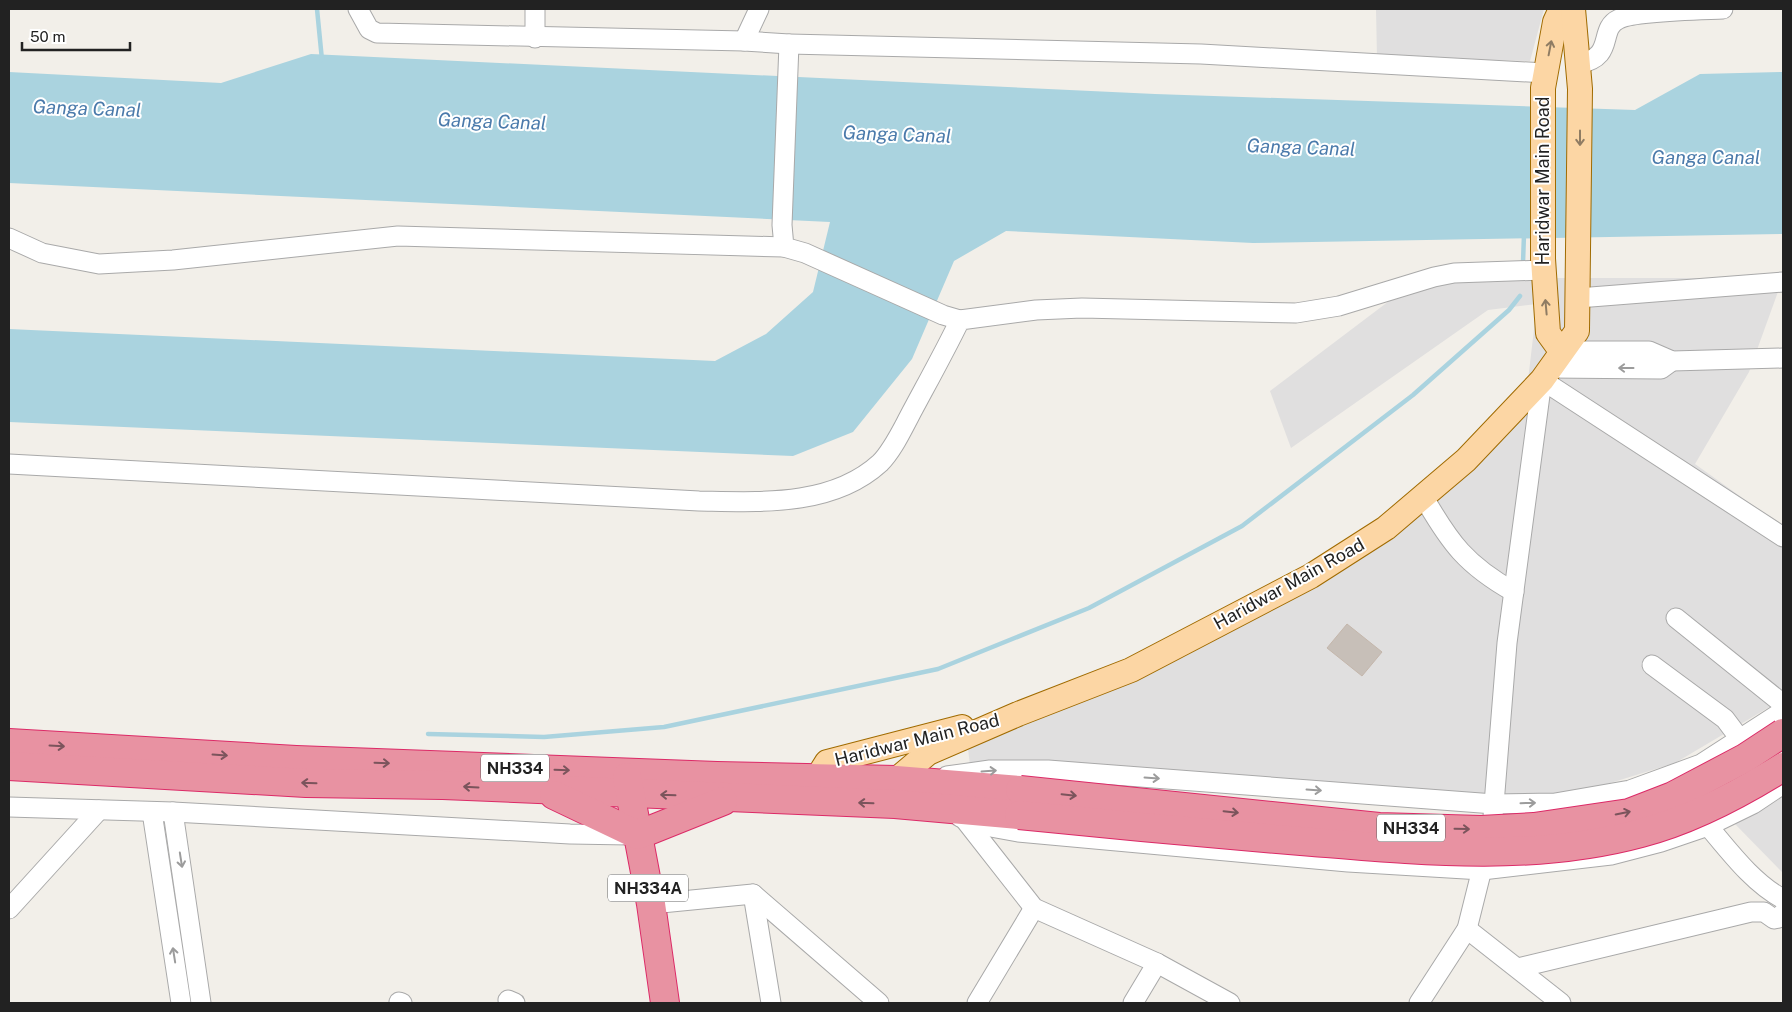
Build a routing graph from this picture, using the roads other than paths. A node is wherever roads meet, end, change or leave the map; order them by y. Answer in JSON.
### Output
{"nodes":[{"id":1,"x":358,"y":9,"type":"edge"},
{"id":2,"x":535,"y":9,"type":"edge"},
{"id":3,"x":760,"y":9,"type":"edge"},
{"id":4,"x":1561,"y":9,"type":"edge"},
{"id":5,"x":1573,"y":9,"type":"edge"},
{"id":6,"x":1723,"y":9,"type":"edge"},
{"id":7,"x":535,"y":38,"type":"junction"},
{"id":8,"x":744,"y":41,"type":"junction"},
{"id":9,"x":788,"y":44,"type":"junction"},
{"id":10,"x":1578,"y":64,"type":"junction"},
{"id":11,"x":1544,"y":80,"type":"junction"},
{"id":12,"x":9,"y":238,"type":"edge"},
{"id":13,"x":784,"y":247,"type":"junction"},
{"id":14,"x":1543,"y":265,"type":"junction"},
{"id":15,"x":1783,"y":282,"type":"edge"},
{"id":16,"x":1578,"y":298,"type":"junction"},
{"id":17,"x":952,"y":317,"type":"junction"},
{"id":18,"x":1783,"y":358,"type":"edge"},
{"id":19,"x":1551,"y":366,"type":"junction"},
{"id":20,"x":9,"y":464,"type":"edge"},
{"id":21,"x":1424,"y":496,"type":"junction"},
{"id":22,"x":1783,"y":537,"type":"edge"},
{"id":23,"x":1514,"y":592,"type":"junction"},
{"id":24,"x":1676,"y":618,"type":"dead end"},
{"id":25,"x":1652,"y":665,"type":"dead end"},
{"id":26,"x":1783,"y":704,"type":"edge"},
{"id":27,"x":1783,"y":711,"type":"edge"},
{"id":28,"x":1018,"y":714,"type":"junction"},
{"id":29,"x":1783,"y":733,"type":"edge"},
{"id":30,"x":1740,"y":739,"type":"junction"},
{"id":31,"x":9,"y":744,"type":"edge"},
{"id":32,"x":9,"y":766,"type":"edge"},
{"id":33,"x":1783,"y":767,"type":"edge"},
{"id":34,"x":924,"y":782,"type":"junction"},
{"id":35,"x":628,"y":783,"type":"junction"},
{"id":36,"x":1783,"y":784,"type":"edge"},
{"id":37,"x":544,"y":790,"type":"junction"},
{"id":38,"x":817,"y":790,"type":"junction"},
{"id":39,"x":895,"y":792,"type":"junction"},
{"id":40,"x":733,"y":797,"type":"junction"},
{"id":41,"x":1020,"y":802,"type":"junction"},
{"id":42,"x":1494,"y":804,"type":"junction"},
{"id":43,"x":9,"y":807,"type":"edge"},
{"id":44,"x":99,"y":810,"type":"junction"},
{"id":45,"x":152,"y":812,"type":"junction"},
{"id":46,"x":173,"y":812,"type":"junction"},
{"id":47,"x":955,"y":814,"type":"junction"},
{"id":48,"x":1708,"y":826,"type":"junction"},
{"id":49,"x":638,"y":835,"type":"junction"},
{"id":50,"x":1482,"y":870,"type":"junction"},
{"id":51,"x":753,"y":894,"type":"junction"},
{"id":52,"x":1783,"y":899,"type":"edge"},
{"id":53,"x":651,"y":904,"type":"junction"},
{"id":54,"x":1034,"y":908,"type":"junction"},
{"id":55,"x":9,"y":909,"type":"edge"},
{"id":56,"x":1783,"y":912,"type":"edge"},
{"id":57,"x":1467,"y":929,"type":"junction"},
{"id":58,"x":1157,"y":963,"type":"junction"},
{"id":59,"x":1518,"y":968,"type":"junction"},
{"id":60,"x":181,"y":1003,"type":"edge"},
{"id":61,"x":201,"y":1003,"type":"edge"},
{"id":62,"x":665,"y":1003,"type":"edge"},
{"id":63,"x":771,"y":1003,"type":"edge"},
{"id":64,"x":879,"y":1003,"type":"edge"},
{"id":65,"x":977,"y":1003,"type":"edge"},
{"id":66,"x":1134,"y":1003,"type":"edge"},
{"id":67,"x":1230,"y":1003,"type":"edge"},
{"id":68,"x":1419,"y":1003,"type":"edge"},
{"id":69,"x":1561,"y":1003,"type":"edge"}],
"edges":[{"from":1,"to":7,"type":"street"},
{"from":2,"to":7,"type":"street"},
{"from":3,"to":8,"type":"street"},
{"from":11,"to":4,"type":"main road","name":"Haridwar Main Road","one_way":true},
{"from":5,"to":10,"type":"main road","name":"Haridwar Main Road"},
{"from":6,"to":10,"type":"street"},
{"from":7,"to":8,"type":"street"},
{"from":8,"to":9,"type":"street"},
{"from":9,"to":11,"type":"street"},
{"from":9,"to":13,"type":"street"},
{"from":10,"to":16,"type":"main road","name":"Haridwar Main Road","one_way":true},
{"from":11,"to":14,"type":"main road","name":"Haridwar Main Road"},
{"from":12,"to":13,"type":"street"},
{"from":13,"to":17,"type":"street"},
{"from":14,"to":17,"type":"street"},
{"from":19,"to":14,"type":"main road","name":"Haridwar Main Road","one_way":true},
{"from":15,"to":16,"type":"street"},
{"from":16,"to":19,"type":"main road","name":"Haridwar Main Road"},
{"from":17,"to":20,"type":"street"},
{"from":18,"to":19,"type":"street"},
{"from":19,"to":21,"type":"main road","name":"Haridwar Main Road"},
{"from":19,"to":22,"type":"street"},
{"from":19,"to":23,"type":"street"},
{"from":21,"to":23,"type":"street"},
{"from":21,"to":28,"type":"main road","name":"Haridwar Main Road"},
{"from":23,"to":42,"type":"street"},
{"from":24,"to":26,"type":"street"},
{"from":25,"to":30,"type":"street"},
{"from":27,"to":30,"type":"street"},
{"from":28,"to":38,"type":"main road","name":"Haridwar Main Road"},
{"from":28,"to":39,"type":"main road","name":"Haridwar Main Road"},
{"from":41,"to":29,"type":"highway","number":"NH334","one_way":true,"bridge":true},
{"from":42,"to":30,"type":"street","one_way":true},
{"from":31,"to":35,"type":"highway","number":"NH334","one_way":true},
{"from":37,"to":32,"type":"highway","number":"NH334","one_way":true},
{"from":33,"to":41,"type":"highway","number":"NH334","bridge":true},
{"from":34,"to":39,"type":"highway","number":"NH334"},
{"from":34,"to":41,"type":"highway","number":"NH334"},
{"from":34,"to":42,"type":"street","one_way":true},
{"from":35,"to":37,"type":"highway","number":"NH334"},
{"from":35,"to":38,"type":"highway","number":"NH334"},
{"from":40,"to":35,"type":"highway","number":"NH334","one_way":true},
{"from":35,"to":49,"type":"highway","number":"NH334A"},
{"from":36,"to":48,"type":"street"},
{"from":37,"to":49,"type":"highway"},
{"from":38,"to":39,"type":"highway","number":"NH334"},
{"from":38,"to":40,"type":"highway","number":"NH334"},
{"from":39,"to":47,"type":"highway","number":"NH334"},
{"from":40,"to":49,"type":"highway"},
{"from":41,"to":47,"type":"highway","number":"NH334"},
{"from":42,"to":50,"type":"street"},
{"from":43,"to":44,"type":"street"},
{"from":44,"to":45,"type":"street"},
{"from":44,"to":55,"type":"street"},
{"from":45,"to":46,"type":"street"},
{"from":60,"to":45,"type":"street","one_way":true},
{"from":46,"to":49,"type":"street"},
{"from":46,"to":61,"type":"street","one_way":true},
{"from":47,"to":50,"type":"street"},
{"from":47,"to":54,"type":"street"},
{"from":48,"to":50,"type":"street"},
{"from":48,"to":52,"type":"street"},
{"from":49,"to":53,"type":"highway","number":"NH334A"},
{"from":50,"to":57,"type":"street"},
{"from":51,"to":53,"type":"street"},
{"from":51,"to":63,"type":"street"},
{"from":51,"to":64,"type":"street"},
{"from":53,"to":62,"type":"highway","number":"NH334A"},
{"from":54,"to":58,"type":"street"},
{"from":54,"to":65,"type":"street"},
{"from":56,"to":59,"type":"street"},
{"from":57,"to":59,"type":"street"},
{"from":57,"to":68,"type":"street"},
{"from":58,"to":66,"type":"street"},
{"from":58,"to":67,"type":"street"},
{"from":59,"to":69,"type":"street"}]}
